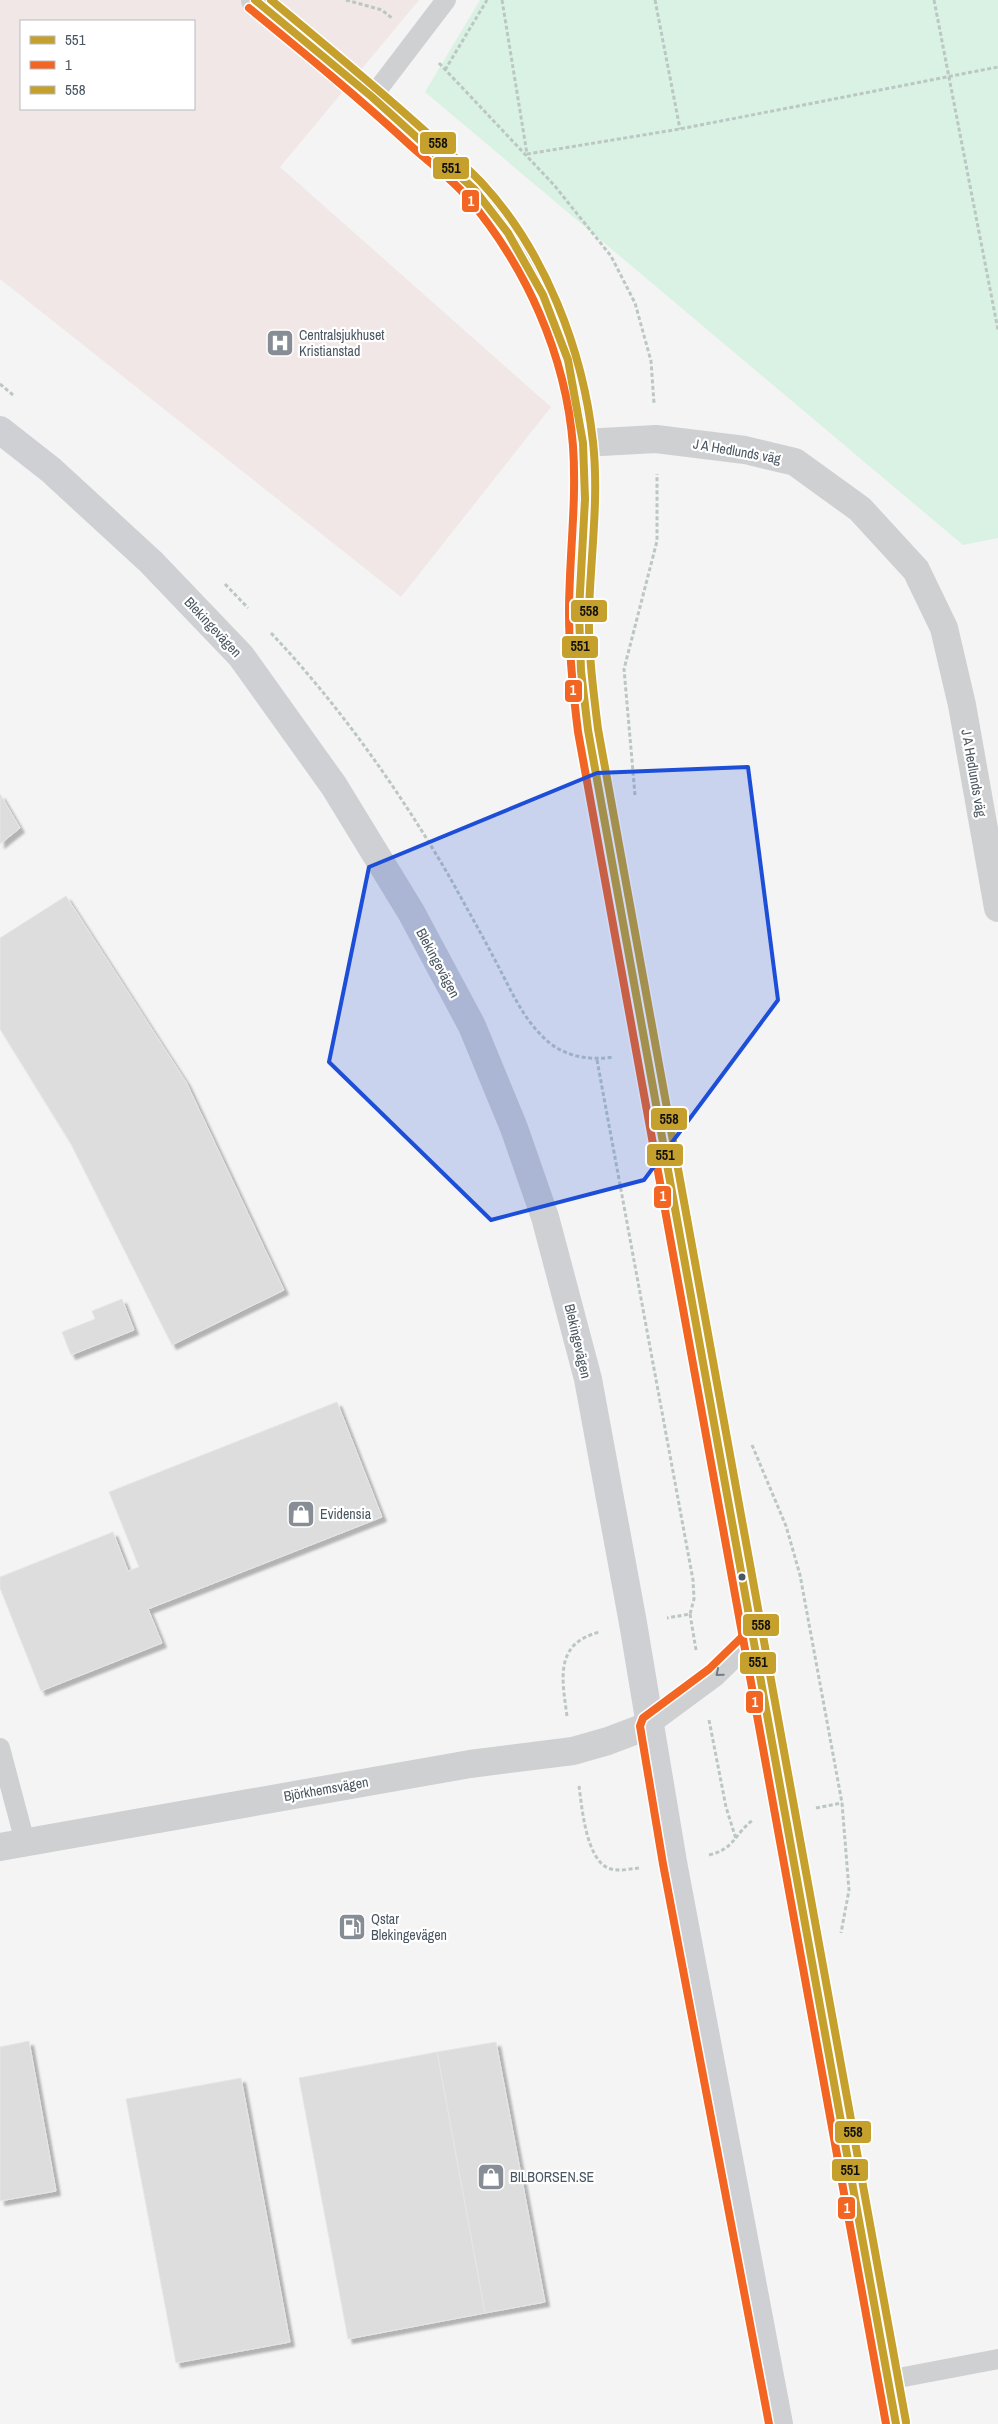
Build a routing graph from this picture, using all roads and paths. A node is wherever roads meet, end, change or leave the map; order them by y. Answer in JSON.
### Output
{"nodes":[{"id":1,"x":255,"y":0,"type":"edge"},
{"id":2,"x":446,"y":0,"type":"edge"},
{"id":3,"x":487,"y":0,"type":"edge"},
{"id":4,"x":502,"y":0,"type":"edge"},
{"id":5,"x":654,"y":0,"type":"edge"},
{"id":6,"x":934,"y":0,"type":"edge"},
{"id":7,"x":998,"y":67,"type":"edge"},
{"id":8,"x":445,"y":70,"type":"dead end"},
{"id":9,"x":949,"y":77,"type":"junction"},
{"id":10,"x":372,"y":98,"type":"junction"},
{"id":11,"x":680,"y":129,"type":"junction"},
{"id":12,"x":998,"y":330,"type":"edge"},
{"id":13,"x":0,"y":430,"type":"edge"},
{"id":14,"x":583,"y":444,"type":"junction"},
{"id":15,"x":998,"y":908,"type":"edge"},
{"id":16,"x":597,"y":1060,"type":"dead end"},
{"id":17,"x":649,"y":1336,"type":"dead end"},
{"id":18,"x":749,"y":1438,"type":"dead end"},
{"id":19,"x":690,"y":1614,"type":"dead end"},
{"id":20,"x":754,"y":1639,"type":"junction"},
{"id":21,"x":703,"y":1686,"type":"junction"},
{"id":22,"x":650,"y":1725,"type":"junction"},
{"id":23,"x":0,"y":1748,"type":"edge"},
{"id":24,"x":842,"y":1803,"type":"junction"},
{"id":25,"x":784,"y":1814,"type":"junction"},
{"id":26,"x":736,"y":1840,"type":"junction"},
{"id":27,"x":13,"y":1844,"type":"edge"},
{"id":28,"x":673,"y":1862,"type":"junction"},
{"id":29,"x":622,"y":1870,"type":"dead end"},
{"id":30,"x":840,"y":1935,"type":"dead end"},
{"id":31,"x":998,"y":2359,"type":"edge"},
{"id":32,"x":888,"y":2380,"type":"junction"},
{"id":33,"x":779,"y":2424,"type":"edge"},
{"id":34,"x":896,"y":2424,"type":"edge"}],
"edges":[{"from":1,"to":10,"type":"street"},
{"from":2,"to":10,"type":"lane"},
{"from":3,"to":8,"type":"path"},
{"from":4,"to":11,"type":"path"},
{"from":5,"to":11,"type":"path"},
{"from":6,"to":9,"type":"path"},
{"from":7,"to":9,"type":"path"},
{"from":9,"to":11,"type":"path"},
{"from":9,"to":12,"type":"path"},
{"from":10,"to":14,"type":"street"},
{"from":13,"to":22,"type":"main road","name":"Blekingevägen"},
{"from":14,"to":15,"type":"street","name":"J A Hedlunds väg"},
{"from":14,"to":20,"type":"lane"},
{"from":16,"to":17,"type":"path"},
{"from":18,"to":24,"type":"path"},
{"from":19,"to":21,"type":"path"},
{"from":20,"to":21,"type":"lane","one_way":true},
{"from":20,"to":25,"type":"lane"},
{"from":21,"to":22,"type":"lane"},
{"from":21,"to":26,"type":"path"},
{"from":22,"to":27,"type":"street","name":"Björkhemsvägen"},
{"from":22,"to":28,"type":"main road","name":"Blekingevägen"},
{"from":23,"to":27,"type":"lane"},
{"from":24,"to":25,"type":"path"},
{"from":24,"to":30,"type":"path"},
{"from":25,"to":26,"type":"path"},
{"from":25,"to":32,"type":"lane"},
{"from":26,"to":28,"type":"path"},
{"from":28,"to":29,"type":"path"},
{"from":28,"to":33,"type":"main road","name":"Blekingevägen"},
{"from":31,"to":32,"type":"lane"},
{"from":32,"to":34,"type":"lane"}]}
